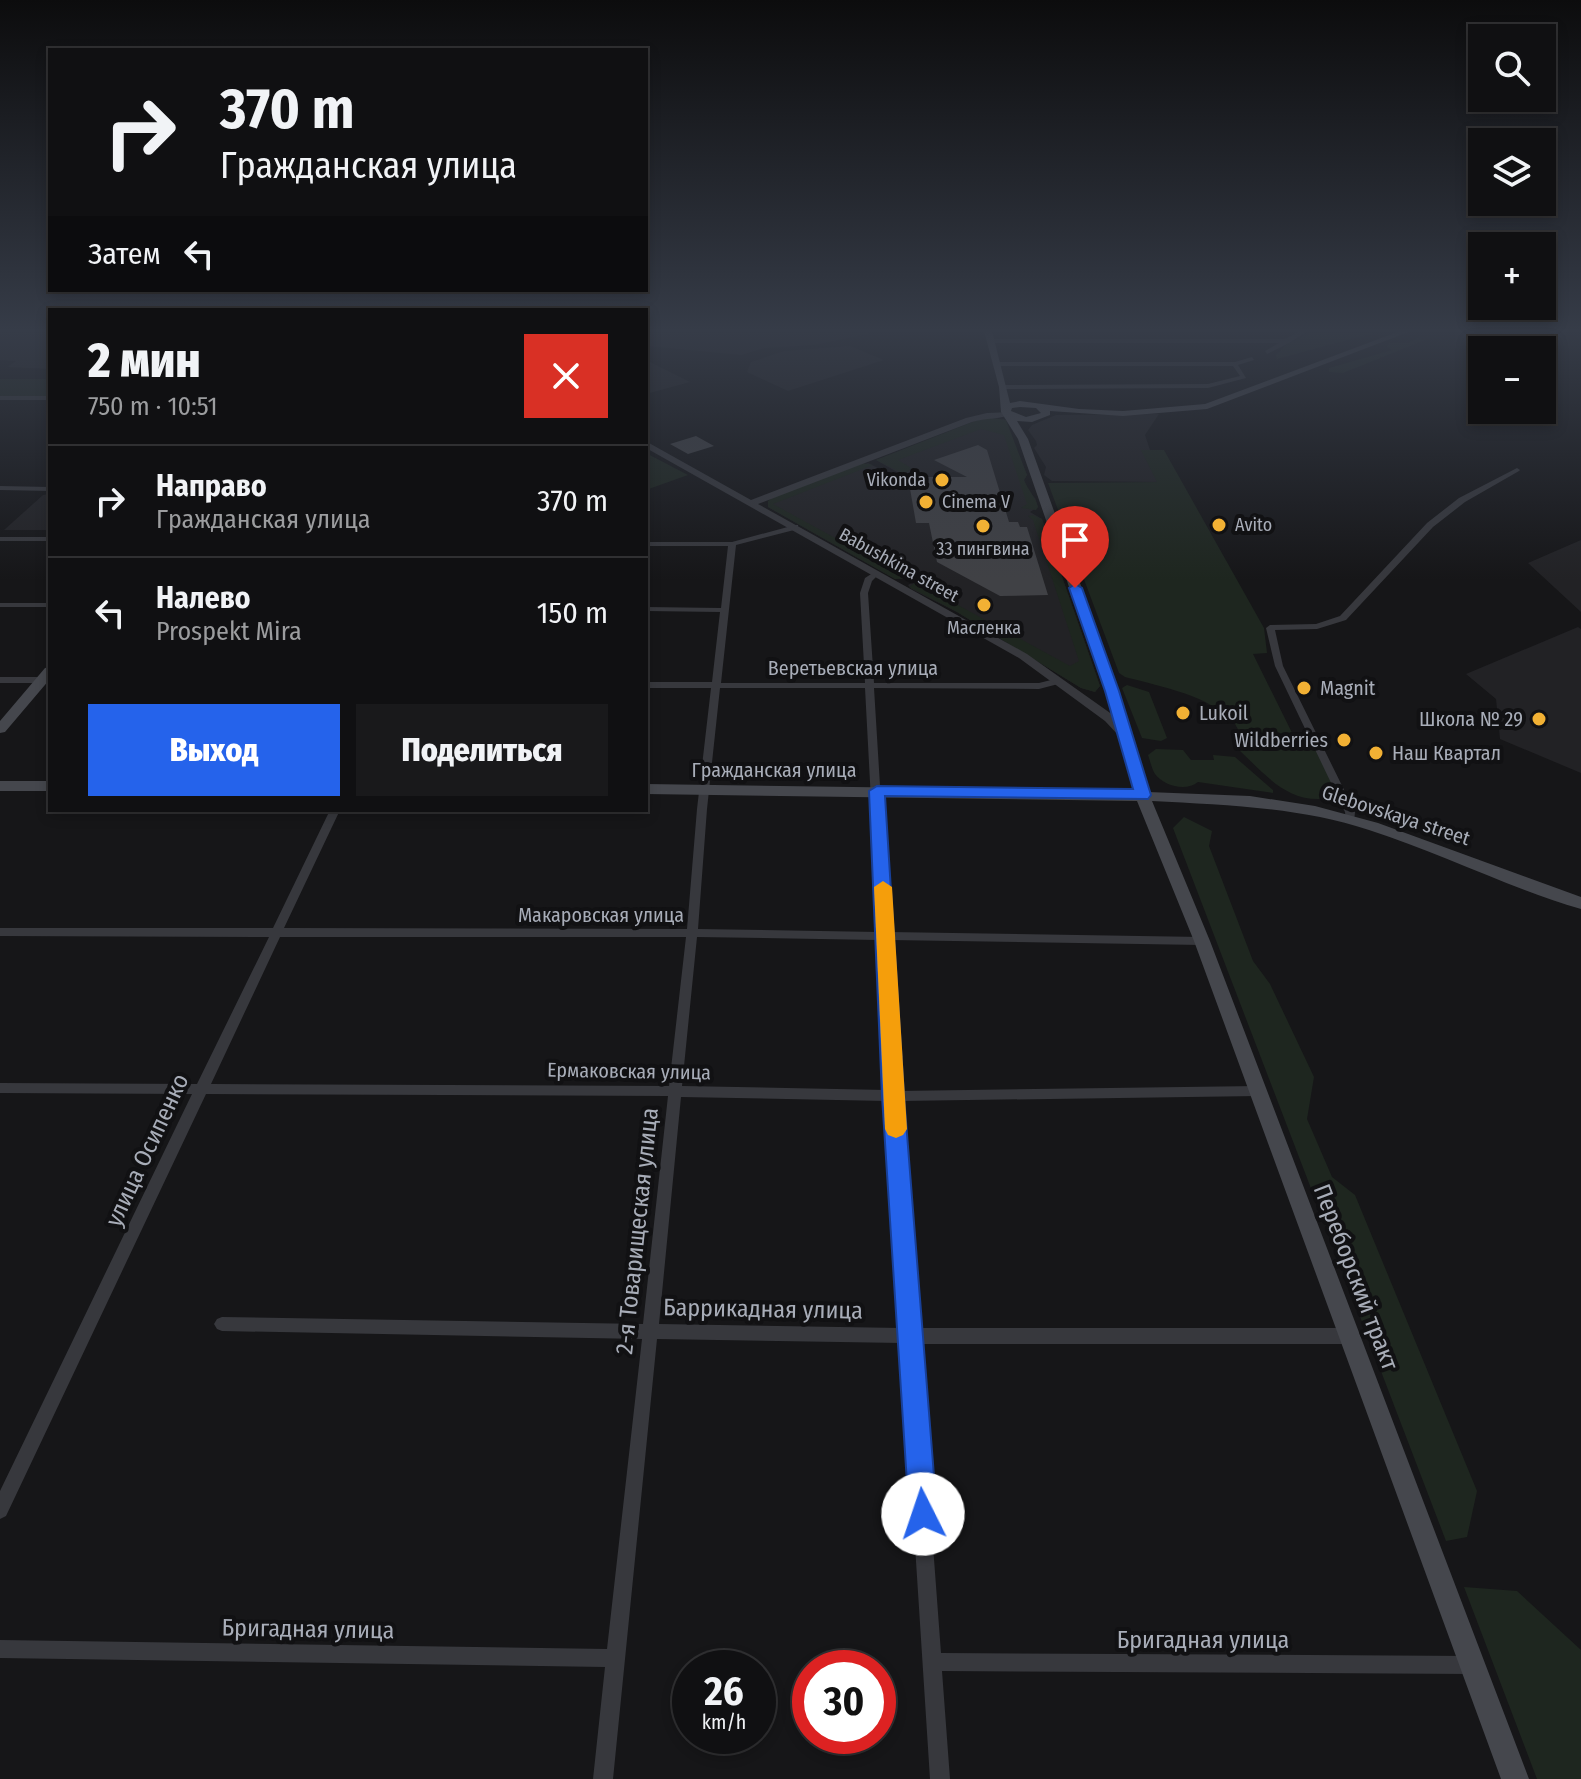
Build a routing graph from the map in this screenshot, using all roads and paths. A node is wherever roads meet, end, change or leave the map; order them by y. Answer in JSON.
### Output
{"nodes":[{"id":1,"x":995,"y":414,"type":"edge"},
{"id":2,"x":1008,"y":414,"type":"edge"},
{"id":3,"x":1012,"y":414,"type":"edge"},
{"id":4,"x":1043,"y":414,"type":"edge"},
{"id":5,"x":1062,"y":414,"type":"edge"},
{"id":6,"x":1040,"y":417,"type":"junction"},
{"id":7,"x":1023,"y":439,"type":"junction"},
{"id":8,"x":648,"y":446,"type":"edge"},
{"id":9,"x":1517,"y":470,"type":"dead end"},
{"id":10,"x":0,"y":488,"type":"edge"},
{"id":11,"x":48,"y":489,"type":"edge"},
{"id":12,"x":752,"y":503,"type":"junction"},
{"id":13,"x":795,"y":527,"type":"junction"},
{"id":14,"x":0,"y":539,"type":"edge"},
{"id":15,"x":48,"y":539,"type":"edge"},
{"id":16,"x":648,"y":544,"type":"edge"},
{"id":17,"x":732,"y":544,"type":"junction"},
{"id":18,"x":876,"y":573,"type":"junction"},
{"id":19,"x":0,"y":605,"type":"edge"},
{"id":20,"x":48,"y":605,"type":"edge"},
{"id":21,"x":648,"y":609,"type":"edge"},
{"id":22,"x":723,"y":610,"type":"junction"},
{"id":23,"x":47,"y":677,"type":"edge"},
{"id":24,"x":0,"y":680,"type":"edge"},
{"id":25,"x":1059,"y":681,"type":"junction"},
{"id":26,"x":648,"y":685,"type":"edge"},
{"id":27,"x":716,"y":686,"type":"junction"},
{"id":28,"x":871,"y":686,"type":"junction"},
{"id":29,"x":1073,"y":691,"type":"junction"},
{"id":30,"x":1112,"y":691,"type":"junction"},
{"id":31,"x":0,"y":729,"type":"edge"},
{"id":32,"x":1124,"y":734,"type":"junction"},
{"id":33,"x":0,"y":786,"type":"edge"},
{"id":34,"x":48,"y":786,"type":"edge"},
{"id":35,"x":648,"y":789,"type":"edge"},
{"id":36,"x":704,"y":790,"type":"junction"},
{"id":37,"x":877,"y":791,"type":"junction"},
{"id":38,"x":1142,"y":795,"type":"junction"},
{"id":39,"x":334,"y":812,"type":"edge"},
{"id":40,"x":1350,"y":820,"type":"junction"},
{"id":41,"x":1581,"y":903,"type":"edge"},
{"id":42,"x":0,"y":932,"type":"edge"},
{"id":43,"x":276,"y":933,"type":"junction"},
{"id":44,"x":692,"y":933,"type":"junction"},
{"id":45,"x":886,"y":938,"type":"junction"},
{"id":46,"x":1202,"y":941,"type":"junction"},
{"id":47,"x":0,"y":1088,"type":"edge"},
{"id":48,"x":200,"y":1089,"type":"junction"},
{"id":49,"x":673,"y":1091,"type":"junction"},
{"id":50,"x":1258,"y":1091,"type":"junction"},
{"id":51,"x":893,"y":1096,"type":"junction"},
{"id":52,"x":222,"y":1324,"type":"dead end"},
{"id":53,"x":650,"y":1331,"type":"junction"},
{"id":54,"x":911,"y":1336,"type":"junction"},
{"id":55,"x":1352,"y":1336,"type":"junction"},
{"id":56,"x":0,"y":1510,"type":"edge"},
{"id":57,"x":0,"y":1649,"type":"edge"},
{"id":58,"x":616,"y":1658,"type":"junction"},
{"id":59,"x":933,"y":1662,"type":"junction"},
{"id":60,"x":1473,"y":1665,"type":"junction"},
{"id":61,"x":603,"y":1779,"type":"edge"},
{"id":62,"x":940,"y":1779,"type":"edge"},
{"id":63,"x":1515,"y":1779,"type":"edge"}],
"edges":[{"from":1,"to":12,"type":"street"},
{"from":2,"to":7,"type":"main road","name":"Переборский тракт"},
{"from":3,"to":6,"type":"main road"},
{"from":4,"to":6,"type":"main road"},
{"from":5,"to":6,"type":"main road"},
{"from":6,"to":7,"type":"main road"},
{"from":7,"to":30,"type":"main road","name":"Переборский тракт"},
{"from":8,"to":12,"type":"street","name":"Babushkina street"},
{"from":9,"to":40,"type":"street"},
{"from":10,"to":11,"type":"street"},
{"from":12,"to":13,"type":"street","name":"Babushkina street"},
{"from":13,"to":17,"type":"street"},
{"from":13,"to":18,"type":"street","name":"Babushkina street"},
{"from":14,"to":15,"type":"street"},
{"from":16,"to":17,"type":"street"},
{"from":17,"to":22,"type":"street","name":"2-я Товарищеская улица"},
{"from":18,"to":25,"type":"street","name":"Babushkina street"},
{"from":18,"to":28,"type":"street"},
{"from":19,"to":20,"type":"street"},
{"from":21,"to":22,"type":"street"},
{"from":22,"to":27,"type":"street","name":"2-я Товарищеская улица"},
{"from":23,"to":24,"type":"street"},
{"from":23,"to":31,"type":"main road"},
{"from":25,"to":28,"type":"street","name":"Веретьевская улица"},
{"from":25,"to":29,"type":"street","name":"Babushkina street"},
{"from":26,"to":27,"type":"street","name":"Веретьевская улица"},
{"from":27,"to":28,"type":"street","name":"Веретьевская улица"},
{"from":27,"to":36,"type":"street","name":"2-я Товарищеская улица"},
{"from":28,"to":37,"type":"street"},
{"from":29,"to":30,"type":"street"},
{"from":29,"to":32,"type":"street","name":"Babushkina street"},
{"from":30,"to":32,"type":"main road","name":"Переборский тракт"},
{"from":32,"to":38,"type":"main road","name":"Переборский тракт"},
{"from":33,"to":34,"type":"main road"},
{"from":35,"to":36,"type":"main road","name":"Гражданская улица"},
{"from":36,"to":37,"type":"main road","name":"Гражданская улица"},
{"from":36,"to":44,"type":"street","name":"2-я Товарищеская улица"},
{"from":37,"to":38,"type":"main road","name":"Гражданская улица"},
{"from":37,"to":45,"type":"street"},
{"from":38,"to":40,"type":"main road","name":"Glebovskaya street"},
{"from":38,"to":46,"type":"main road","name":"Переборский тракт"},
{"from":39,"to":43,"type":"street","name":"улица Осипенко"},
{"from":40,"to":41,"type":"main road","name":"Glebovskaya street"},
{"from":42,"to":43,"type":"street","name":"Макаровская улица"},
{"from":43,"to":44,"type":"street","name":"Макаровская улица"},
{"from":43,"to":48,"type":"street","name":"улица Осипенко"},
{"from":44,"to":45,"type":"street","name":"Макаровская улица"},
{"from":44,"to":49,"type":"street","name":"2-я Товарищеская улица"},
{"from":45,"to":46,"type":"street","name":"Макаровская улица"},
{"from":45,"to":51,"type":"street"},
{"from":46,"to":50,"type":"main road","name":"Переборский тракт"},
{"from":47,"to":48,"type":"street","name":"Ермаковская улица"},
{"from":48,"to":49,"type":"street","name":"Ермаковская улица"},
{"from":48,"to":56,"type":"street","name":"улица Осипенко"},
{"from":49,"to":51,"type":"street","name":"Ермаковская улица"},
{"from":49,"to":53,"type":"street","name":"2-я Товарищеская улица"},
{"from":50,"to":51,"type":"street","name":"Ермаковская улица"},
{"from":50,"to":55,"type":"main road","name":"Переборский тракт"},
{"from":51,"to":54,"type":"street"},
{"from":52,"to":53,"type":"street","name":"Баррикадная улица"},
{"from":53,"to":54,"type":"street","name":"Баррикадная улица"},
{"from":53,"to":58,"type":"street","name":"2-я Товарищеская улица"},
{"from":54,"to":55,"type":"street","name":"Баррикадная улица"},
{"from":54,"to":59,"type":"street"},
{"from":55,"to":60,"type":"main road","name":"Переборский тракт"},
{"from":57,"to":58,"type":"street","name":"Бригадная улица"},
{"from":58,"to":61,"type":"street","name":"2-я Товарищеская улица"},
{"from":59,"to":60,"type":"street","name":"Бригадная улица"},
{"from":59,"to":62,"type":"street"},
{"from":60,"to":63,"type":"main road","name":"Переборский тракт"}]}
